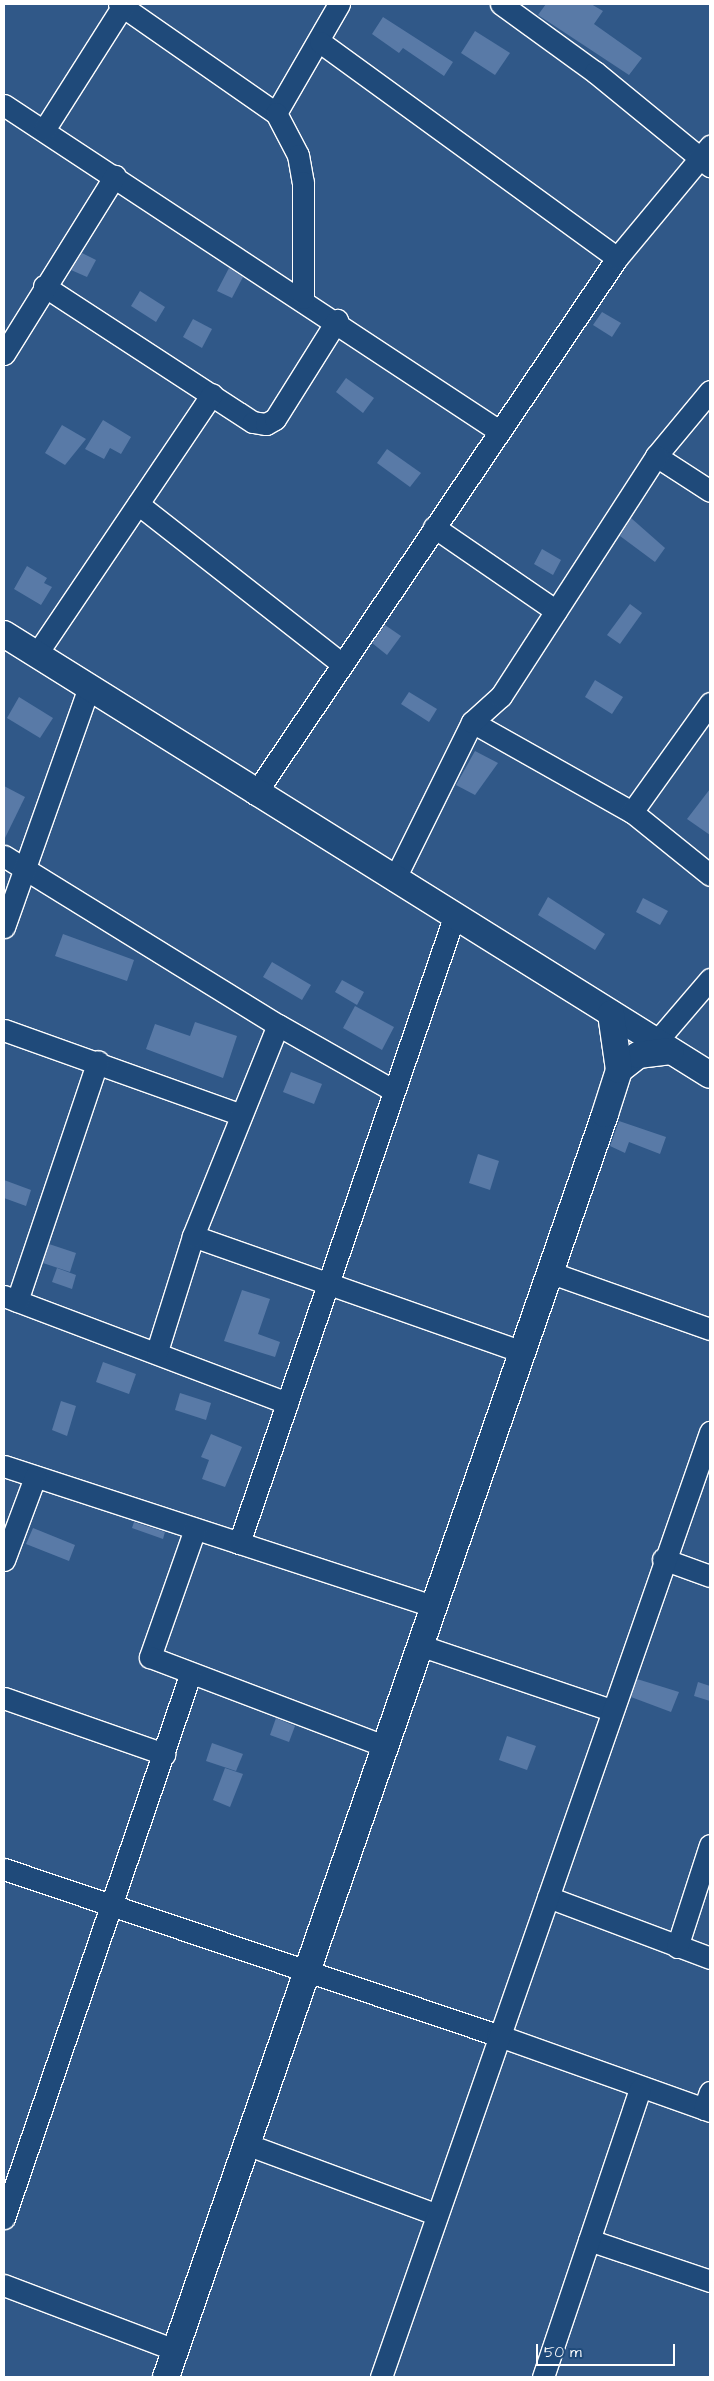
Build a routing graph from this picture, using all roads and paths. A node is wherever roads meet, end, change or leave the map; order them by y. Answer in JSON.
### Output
{"nodes":[{"id":1,"x":339,"y":4,"type":"edge"},
{"id":2,"x":501,"y":4,"type":"edge"},
{"id":3,"x":121,"y":5,"type":"edge"},
{"id":4,"x":320,"y":42,"type":"junction"},
{"id":5,"x":6,"y":111,"type":"edge"},
{"id":6,"x":276,"y":113,"type":"junction"},
{"id":7,"x":44,"y":130,"type":"junction"},
{"id":8,"x":706,"y":157,"type":"edge"},
{"id":9,"x":116,"y":176,"type":"junction"},
{"id":10,"x":617,"y":258,"type":"junction"},
{"id":11,"x":44,"y":286,"type":"junction"},
{"id":12,"x":303,"y":298,"type":"junction"},
{"id":13,"x":337,"y":320,"type":"junction"},
{"id":14,"x":4,"y":354,"type":"edge"},
{"id":15,"x":710,"y":391,"type":"edge"},
{"id":16,"x":212,"y":394,"type":"junction"},
{"id":17,"x":499,"y":431,"type":"junction"},
{"id":18,"x":656,"y":456,"type":"junction"},
{"id":19,"x":710,"y":492,"type":"edge"},
{"id":20,"x":138,"y":504,"type":"junction"},
{"id":21,"x":434,"y":527,"type":"junction"},
{"id":22,"x":556,"y":611,"type":"junction"},
{"id":23,"x":4,"y":634,"type":"edge"},
{"id":24,"x":38,"y":652,"type":"junction"},
{"id":25,"x":342,"y":664,"type":"junction"},
{"id":26,"x":88,"y":690,"type":"junction"},
{"id":27,"x":710,"y":704,"type":"edge"},
{"id":28,"x":472,"y":722,"type":"junction"},
{"id":29,"x":255,"y":794,"type":"junction"},
{"id":30,"x":632,"y":812,"type":"junction"},
{"id":31,"x":4,"y":856,"type":"edge"},
{"id":32,"x":23,"y":868,"type":"junction"},
{"id":33,"x":710,"y":875,"type":"edge"},
{"id":34,"x":394,"y":880,"type":"junction"},
{"id":35,"x":454,"y":917,"type":"junction"},
{"id":36,"x":4,"y":927,"type":"edge"},
{"id":37,"x":710,"y":979,"type":"edge"},
{"id":38,"x":611,"y":1014,"type":"junction"},
{"id":39,"x":278,"y":1026,"type":"junction"},
{"id":40,"x":4,"y":1030,"type":"edge"},
{"id":41,"x":664,"y":1047,"type":"junction"},
{"id":42,"x":98,"y":1061,"type":"junction"},
{"id":43,"x":619,"y":1070,"type":"junction"},
{"id":44,"x":710,"y":1076,"type":"edge"},
{"id":45,"x":394,"y":1090,"type":"junction"},
{"id":46,"x":241,"y":1115,"type":"junction"},
{"id":47,"x":193,"y":1236,"type":"junction"},
{"id":48,"x":549,"y":1272,"type":"junction"},
{"id":49,"x":328,"y":1284,"type":"junction"},
{"id":50,"x":10,"y":1299,"type":"edge"},
{"id":51,"x":710,"y":1329,"type":"edge"},
{"id":52,"x":157,"y":1351,"type":"junction"},
{"id":53,"x":520,"y":1351,"type":"junction"},
{"id":54,"x":287,"y":1403,"type":"junction"},
{"id":55,"x":710,"y":1432,"type":"edge"},
{"id":56,"x":4,"y":1466,"type":"edge"},
{"id":57,"x":35,"y":1477,"type":"junction"},
{"id":58,"x":195,"y":1529,"type":"junction"},
{"id":59,"x":239,"y":1543,"type":"junction"},
{"id":60,"x":663,"y":1559,"type":"junction"},
{"id":61,"x":4,"y":1560,"type":"edge"},
{"id":62,"x":710,"y":1576,"type":"edge"},
{"id":63,"x":432,"y":1606,"type":"junction"},
{"id":64,"x":419,"y":1645,"type":"junction"},
{"id":65,"x":190,"y":1675,"type":"junction"},
{"id":66,"x":4,"y":1698,"type":"edge"},
{"id":67,"x":611,"y":1710,"type":"junction"},
{"id":68,"x":384,"y":1746,"type":"junction"},
{"id":69,"x":164,"y":1754,"type":"junction"},
{"id":70,"x":710,"y":1845,"type":"edge"},
{"id":71,"x":4,"y":1869,"type":"edge"},
{"id":72,"x":548,"y":1897,"type":"junction"},
{"id":73,"x":113,"y":1908,"type":"junction"},
{"id":74,"x":677,"y":1947,"type":"junction"},
{"id":75,"x":710,"y":1958,"type":"edge"},
{"id":76,"x":306,"y":1970,"type":"junction"},
{"id":77,"x":497,"y":2034,"type":"junction"},
{"id":78,"x":640,"y":2089,"type":"junction"},
{"id":79,"x":708,"y":2104,"type":"edge"},
{"id":80,"x":246,"y":2144,"type":"junction"},
{"id":81,"x":435,"y":2214,"type":"junction"},
{"id":82,"x":4,"y":2218,"type":"edge"},
{"id":83,"x":589,"y":2240,"type":"junction"},
{"id":84,"x":710,"y":2282,"type":"edge"},
{"id":85,"x":4,"y":2285,"type":"edge"},
{"id":86,"x":175,"y":2350,"type":"junction"},
{"id":87,"x":166,"y":2377,"type":"edge"},
{"id":88,"x":381,"y":2377,"type":"edge"},
{"id":89,"x":543,"y":2377,"type":"edge"}],
"edges":[{"from":1,"to":4,"type":"street"},
{"from":2,"to":8,"type":"street"},
{"from":3,"to":6,"type":"street"},
{"from":3,"to":7,"type":"street"},
{"from":4,"to":6,"type":"street"},
{"from":4,"to":10,"type":"street"},
{"from":5,"to":7,"type":"street"},
{"from":6,"to":12,"type":"street"},
{"from":7,"to":9,"type":"street"},
{"from":8,"to":10,"type":"street"},
{"from":9,"to":11,"type":"street"},
{"from":9,"to":12,"type":"street"},
{"from":10,"to":17,"type":"street"},
{"from":11,"to":14,"type":"street"},
{"from":11,"to":16,"type":"street"},
{"from":12,"to":13,"type":"street"},
{"from":13,"to":16,"type":"street"},
{"from":13,"to":17,"type":"street"},
{"from":15,"to":18,"type":"street"},
{"from":16,"to":20,"type":"street"},
{"from":17,"to":21,"type":"street"},
{"from":18,"to":19,"type":"street"},
{"from":18,"to":22,"type":"street"},
{"from":20,"to":24,"type":"street"},
{"from":20,"to":25,"type":"street"},
{"from":21,"to":22,"type":"street"},
{"from":21,"to":25,"type":"street"},
{"from":22,"to":28,"type":"street"},
{"from":23,"to":24,"type":"street"},
{"from":24,"to":26,"type":"street"},
{"from":25,"to":29,"type":"street"},
{"from":26,"to":29,"type":"street"},
{"from":26,"to":32,"type":"street"},
{"from":27,"to":30,"type":"street"},
{"from":28,"to":30,"type":"street"},
{"from":28,"to":34,"type":"street"},
{"from":29,"to":34,"type":"street"},
{"from":30,"to":33,"type":"street"},
{"from":31,"to":32,"type":"street"},
{"from":32,"to":36,"type":"street"},
{"from":32,"to":39,"type":"street"},
{"from":34,"to":35,"type":"street"},
{"from":35,"to":38,"type":"street"},
{"from":35,"to":45,"type":"street"},
{"from":37,"to":41,"type":"street"},
{"from":38,"to":41,"type":"street"},
{"from":38,"to":43,"type":"street"},
{"from":39,"to":45,"type":"street"},
{"from":39,"to":46,"type":"street"},
{"from":40,"to":42,"type":"street"},
{"from":41,"to":43,"type":"street"},
{"from":41,"to":44,"type":"street"},
{"from":42,"to":46,"type":"street"},
{"from":42,"to":50,"type":"street"},
{"from":43,"to":48,"type":"street"},
{"from":45,"to":49,"type":"street"},
{"from":46,"to":47,"type":"street"},
{"from":47,"to":49,"type":"street"},
{"from":47,"to":52,"type":"street"},
{"from":48,"to":51,"type":"street"},
{"from":48,"to":53,"type":"street"},
{"from":49,"to":53,"type":"street"},
{"from":49,"to":54,"type":"street"},
{"from":50,"to":52,"type":"street"},
{"from":52,"to":54,"type":"street"},
{"from":53,"to":63,"type":"street"},
{"from":54,"to":59,"type":"street"},
{"from":55,"to":60,"type":"street"},
{"from":56,"to":57,"type":"street"},
{"from":57,"to":58,"type":"street"},
{"from":57,"to":61,"type":"street"},
{"from":58,"to":59,"type":"street"},
{"from":58,"to":65,"type":"street"},
{"from":59,"to":63,"type":"street"},
{"from":60,"to":62,"type":"street"},
{"from":60,"to":67,"type":"street"},
{"from":63,"to":64,"type":"street"},
{"from":64,"to":67,"type":"street"},
{"from":64,"to":68,"type":"street"},
{"from":65,"to":68,"type":"street"},
{"from":65,"to":69,"type":"street"},
{"from":66,"to":69,"type":"street"},
{"from":67,"to":72,"type":"street"},
{"from":68,"to":76,"type":"street"},
{"from":69,"to":73,"type":"street"},
{"from":70,"to":74,"type":"street"},
{"from":71,"to":73,"type":"street"},
{"from":72,"to":74,"type":"street"},
{"from":72,"to":77,"type":"street"},
{"from":73,"to":76,"type":"street"},
{"from":73,"to":82,"type":"street"},
{"from":74,"to":75,"type":"street"},
{"from":76,"to":77,"type":"street"},
{"from":76,"to":80,"type":"street"},
{"from":77,"to":78,"type":"street"},
{"from":77,"to":81,"type":"street"},
{"from":78,"to":79,"type":"street"},
{"from":78,"to":83,"type":"street"},
{"from":80,"to":81,"type":"street"},
{"from":80,"to":86,"type":"street"},
{"from":81,"to":88,"type":"street"},
{"from":83,"to":84,"type":"street"},
{"from":83,"to":89,"type":"street"},
{"from":85,"to":86,"type":"street"},
{"from":86,"to":87,"type":"street"}]}
